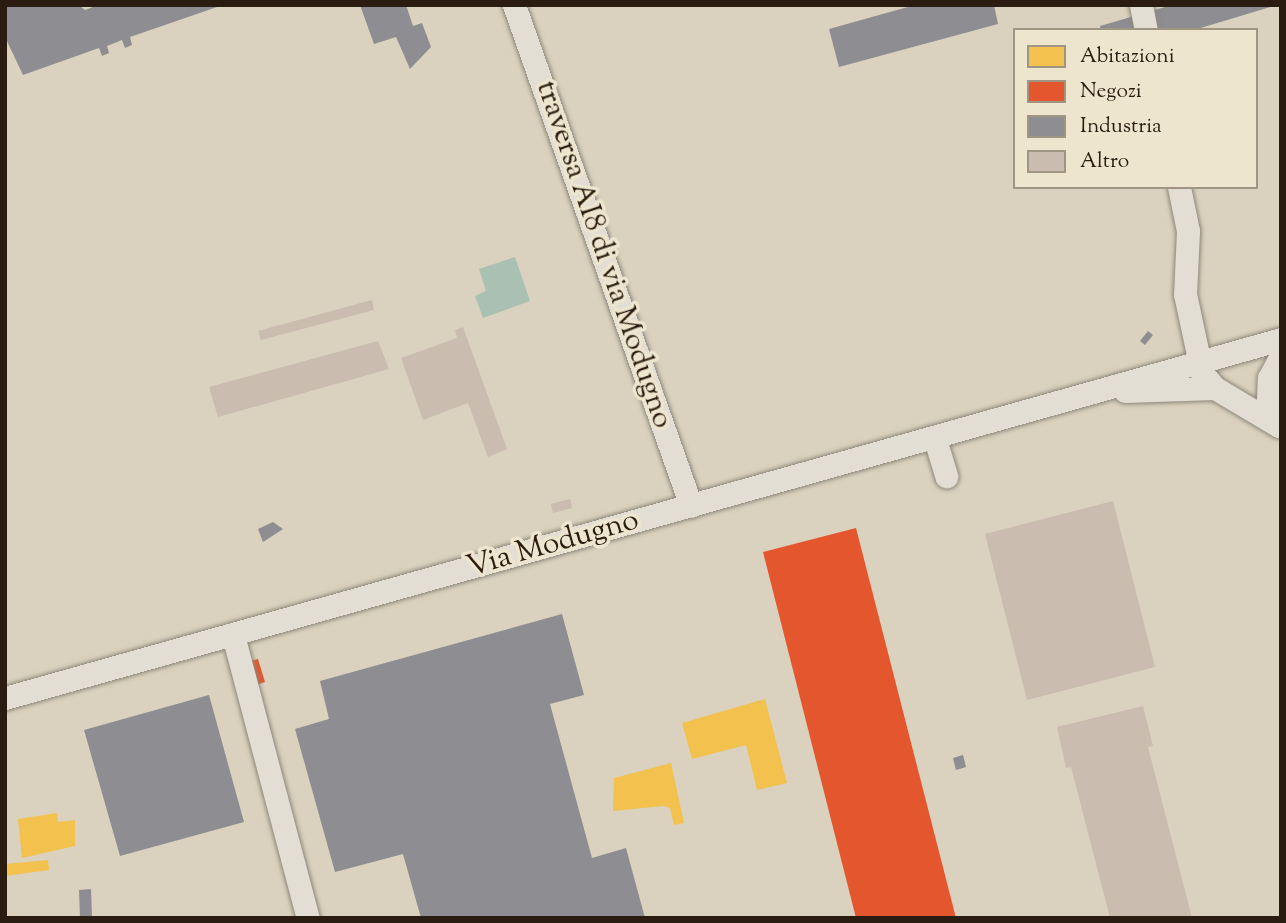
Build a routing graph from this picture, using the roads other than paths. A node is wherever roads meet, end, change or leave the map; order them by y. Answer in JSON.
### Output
{"nodes":[{"id":1,"x":514,"y":5,"type":"edge"},
{"id":2,"x":1141,"y":5,"type":"edge"},
{"id":3,"x":1146,"y":28,"type":"edge"},
{"id":4,"x":1179,"y":189,"type":"edge"},
{"id":5,"x":1281,"y":339,"type":"edge"},
{"id":6,"x":1281,"y":355,"type":"edge"},
{"id":7,"x":1200,"y":360,"type":"junction"},
{"id":8,"x":1214,"y":388,"type":"junction"},
{"id":9,"x":1102,"y":393,"type":"junction"},
{"id":10,"x":1280,"y":427,"type":"edge"},
{"id":11,"x":935,"y":439,"type":"junction"},
{"id":12,"x":946,"y":476,"type":"dead end"},
{"id":13,"x":691,"y":506,"type":"junction"},
{"id":14,"x":233,"y":635,"type":"junction"},
{"id":15,"x":5,"y":698,"type":"edge"},
{"id":16,"x":308,"y":918,"type":"edge"}],
"edges":[{"from":1,"to":13,"type":"street","name":"traversa AI8 di via Modugno"},
{"from":2,"to":3,"type":"street"},
{"from":4,"to":7,"type":"street"},
{"from":5,"to":7,"type":"street","name":"Via Modugno"},
{"from":6,"to":10,"type":"street"},
{"from":7,"to":8,"type":"street"},
{"from":7,"to":9,"type":"street","name":"Via Modugno"},
{"from":8,"to":9,"type":"street","name":"Via Modugno"},
{"from":8,"to":10,"type":"street"},
{"from":9,"to":11,"type":"street","name":"Via Modugno"},
{"from":11,"to":12,"type":"street"},
{"from":11,"to":13,"type":"street","name":"Via Modugno"},
{"from":13,"to":14,"type":"street","name":"Via Modugno"},
{"from":14,"to":15,"type":"street","name":"Via Modugno"},
{"from":14,"to":16,"type":"street"}]}
